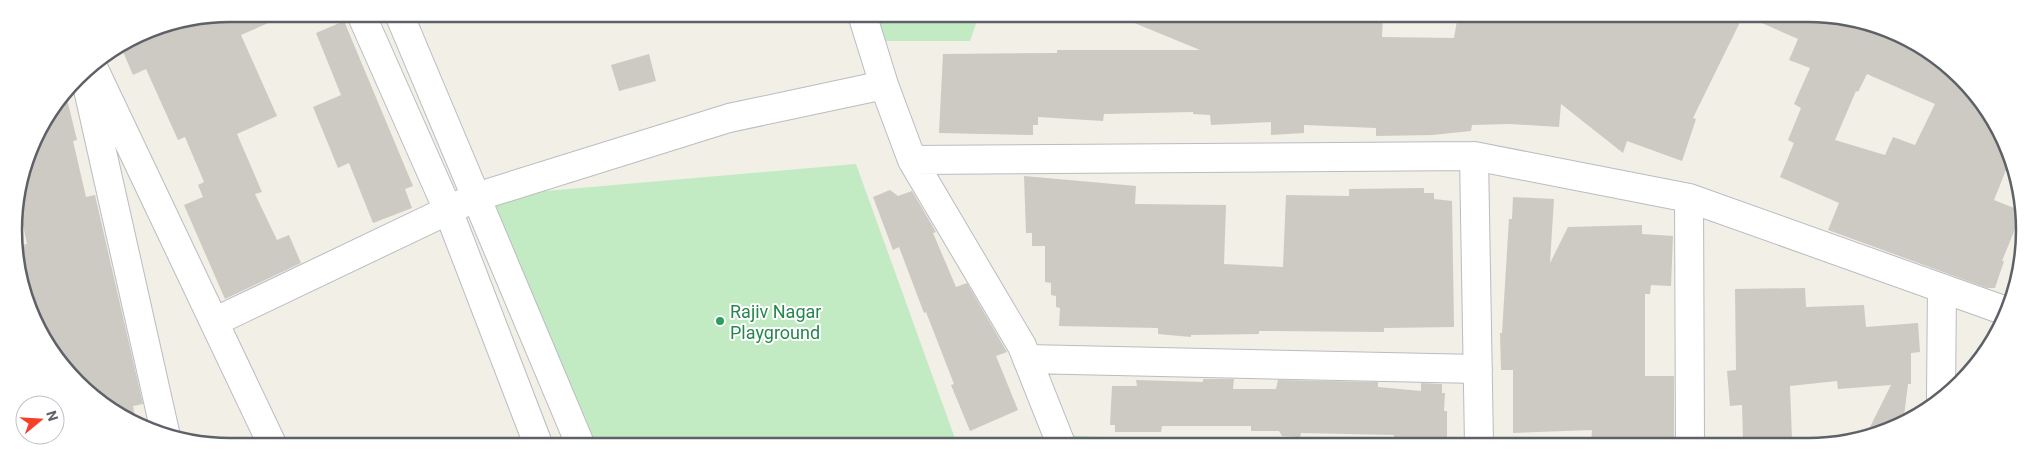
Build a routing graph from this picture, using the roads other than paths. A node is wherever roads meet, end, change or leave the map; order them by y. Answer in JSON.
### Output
{"nodes":[{"id":1,"x":365,"y":22,"type":"edge"},
{"id":2,"x":402,"y":22,"type":"edge"},
{"id":3,"x":864,"y":22,"type":"edge"},
{"id":4,"x":95,"y":72,"type":"edge"},
{"id":5,"x":86,"y":80,"type":"edge"},
{"id":6,"x":884,"y":86,"type":"junction"},
{"id":7,"x":1474,"y":156,"type":"junction"},
{"id":8,"x":912,"y":160,"type":"junction"},
{"id":9,"x":476,"y":197,"type":"junction"},
{"id":10,"x":1689,"y":198,"type":"junction"},
{"id":11,"x":448,"y":210,"type":"junction"},
{"id":12,"x":1942,"y":288,"type":"junction"},
{"id":13,"x":2000,"y":309,"type":"edge"},
{"id":14,"x":214,"y":322,"type":"junction"},
{"id":15,"x":1027,"y":359,"type":"junction"},
{"id":16,"x":1478,"y":369,"type":"junction"},
{"id":17,"x":1941,"y":389,"type":"edge"},
{"id":18,"x":164,"y":426,"type":"edge"},
{"id":19,"x":269,"y":438,"type":"edge"},
{"id":20,"x":536,"y":438,"type":"edge"},
{"id":21,"x":577,"y":438,"type":"edge"},
{"id":22,"x":1060,"y":438,"type":"edge"},
{"id":23,"x":1479,"y":438,"type":"edge"},
{"id":24,"x":1690,"y":438,"type":"edge"}],
"edges":[{"from":1,"to":11,"type":"street"},
{"from":2,"to":9,"type":"street"},
{"from":3,"to":6,"type":"street"},
{"from":4,"to":14,"type":"street"},
{"from":5,"to":18,"type":"street"},
{"from":6,"to":8,"type":"street"},
{"from":6,"to":9,"type":"street"},
{"from":7,"to":8,"type":"street"},
{"from":7,"to":10,"type":"street"},
{"from":7,"to":16,"type":"street"},
{"from":8,"to":15,"type":"street"},
{"from":9,"to":11,"type":"street"},
{"from":9,"to":21,"type":"street"},
{"from":10,"to":12,"type":"street"},
{"from":10,"to":24,"type":"street"},
{"from":11,"to":14,"type":"street"},
{"from":11,"to":20,"type":"street"},
{"from":12,"to":13,"type":"street"},
{"from":12,"to":17,"type":"street"},
{"from":14,"to":19,"type":"street"},
{"from":15,"to":16,"type":"street"},
{"from":15,"to":22,"type":"street"},
{"from":16,"to":23,"type":"street"}]}
